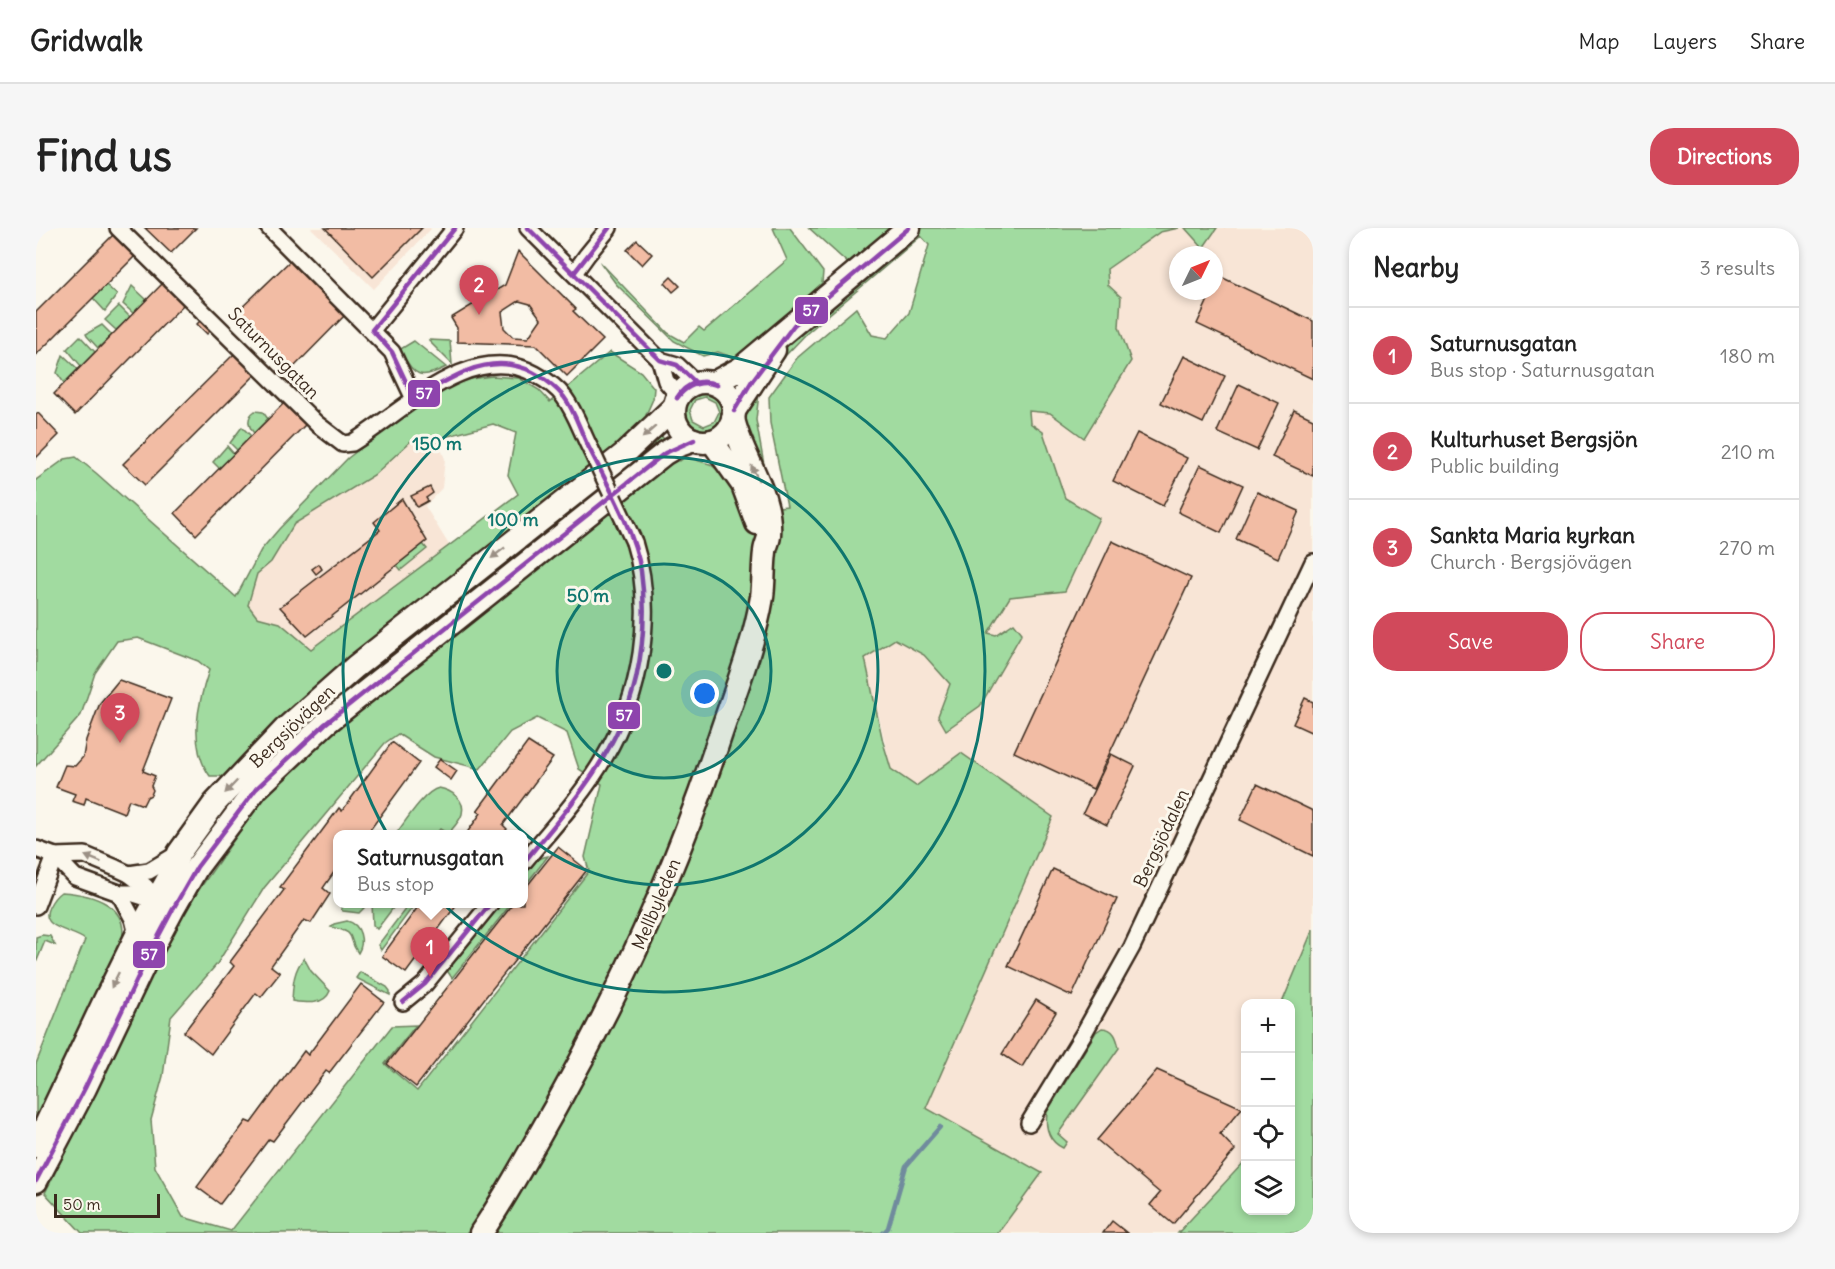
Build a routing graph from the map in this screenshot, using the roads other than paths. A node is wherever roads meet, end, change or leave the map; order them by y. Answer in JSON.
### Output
{"nodes":[{"id":1,"x":118,"y":228,"type":"edge"},
{"id":2,"x":269,"y":228,"type":"edge"},
{"id":3,"x":455,"y":228,"type":"edge"},
{"id":4,"x":528,"y":228,"type":"edge"},
{"id":5,"x":609,"y":228,"type":"edge"},
{"id":6,"x":909,"y":228,"type":"edge"},
{"id":7,"x":574,"y":273,"type":"junction"},
{"id":8,"x":794,"y":325,"type":"junction"},
{"id":9,"x":372,"y":330,"type":"junction"},
{"id":10,"x":660,"y":360,"type":"junction"},
{"id":11,"x":690,"y":392,"type":"junction"},
{"id":12,"x":414,"y":399,"type":"junction"},
{"id":13,"x":733,"y":415,"type":"junction"},
{"id":14,"x":703,"y":441,"type":"junction"},
{"id":15,"x":765,"y":550,"type":"junction"},
{"id":16,"x":1313,"y":562,"type":"edge"},
{"id":17,"x":36,"y":849,"type":"edge"},
{"id":18,"x":179,"y":853,"type":"junction"},
{"id":19,"x":55,"y":856,"type":"junction"},
{"id":20,"x":528,"y":857,"type":"edge"},
{"id":21,"x":129,"y":874,"type":"junction"},
{"id":22,"x":120,"y":892,"type":"junction"},
{"id":23,"x":165,"y":904,"type":"junction"},
{"id":24,"x":36,"y":906,"type":"edge"},
{"id":25,"x":486,"y":908,"type":"edge"},
{"id":26,"x":137,"y":934,"type":"junction"},
{"id":27,"x":403,"y":1002,"type":"dead end"},
{"id":28,"x":1029,"y":1123,"type":"dead end"},
{"id":29,"x":36,"y":1146,"type":"edge"},
{"id":30,"x":36,"y":1181,"type":"edge"},
{"id":31,"x":481,"y":1233,"type":"edge"}],
"edges":[{"from":1,"to":12,"type":"street","name":"Saturnusgatan"},
{"from":2,"to":9,"type":"street"},
{"from":3,"to":9,"type":"street"},
{"from":4,"to":7,"type":"street"},
{"from":5,"to":7,"type":"street"},
{"from":6,"to":8,"type":"street","name":"Bergsjövägen"},
{"from":7,"to":10,"type":"street"},
{"from":8,"to":11,"type":"street","name":"Bergsjövägen"},
{"from":8,"to":13,"type":"street","name":"Bergsjövägen"},
{"from":9,"to":12,"type":"street"},
{"from":10,"to":11,"type":"street"},
{"from":10,"to":11,"type":"street"},
{"from":11,"to":13,"type":"street"},
{"from":11,"to":14,"type":"street"},
{"from":11,"to":18,"type":"street","name":"Bergsjövägen","one_way":true},
{"from":12,"to":20,"type":"street","name":"Saturnusgatan","bridge":true},
{"from":13,"to":14,"type":"street","name":"Bergsjövägen"},
{"from":15,"to":13,"type":"street","name":"Mellbyleden","one_way":true},
{"from":14,"to":15,"type":"street","name":"Mellbyleden"},
{"from":14,"to":23,"type":"street","name":"Bergsjövägen"},
{"from":15,"to":31,"type":"street","name":"Mellbyleden"},
{"from":16,"to":28,"type":"street","name":"Bergsjödalen"},
{"from":17,"to":19,"type":"street"},
{"from":18,"to":21,"type":"street"},
{"from":18,"to":23,"type":"street","name":"Bergsjövägen"},
{"from":21,"to":19,"type":"street","one_way":true},
{"from":19,"to":22,"type":"street"},
{"from":19,"to":24,"type":"street"},
{"from":21,"to":23,"type":"street"},
{"from":22,"to":23,"type":"street"},
{"from":22,"to":26,"type":"street"},
{"from":23,"to":26,"type":"street","name":"Bergsjövägen"},
{"from":23,"to":30,"type":"street","name":"Bergsjövägen"},
{"from":25,"to":27,"type":"street"},
{"from":26,"to":29,"type":"street","name":"Bergsjövägen","one_way":true}]}
